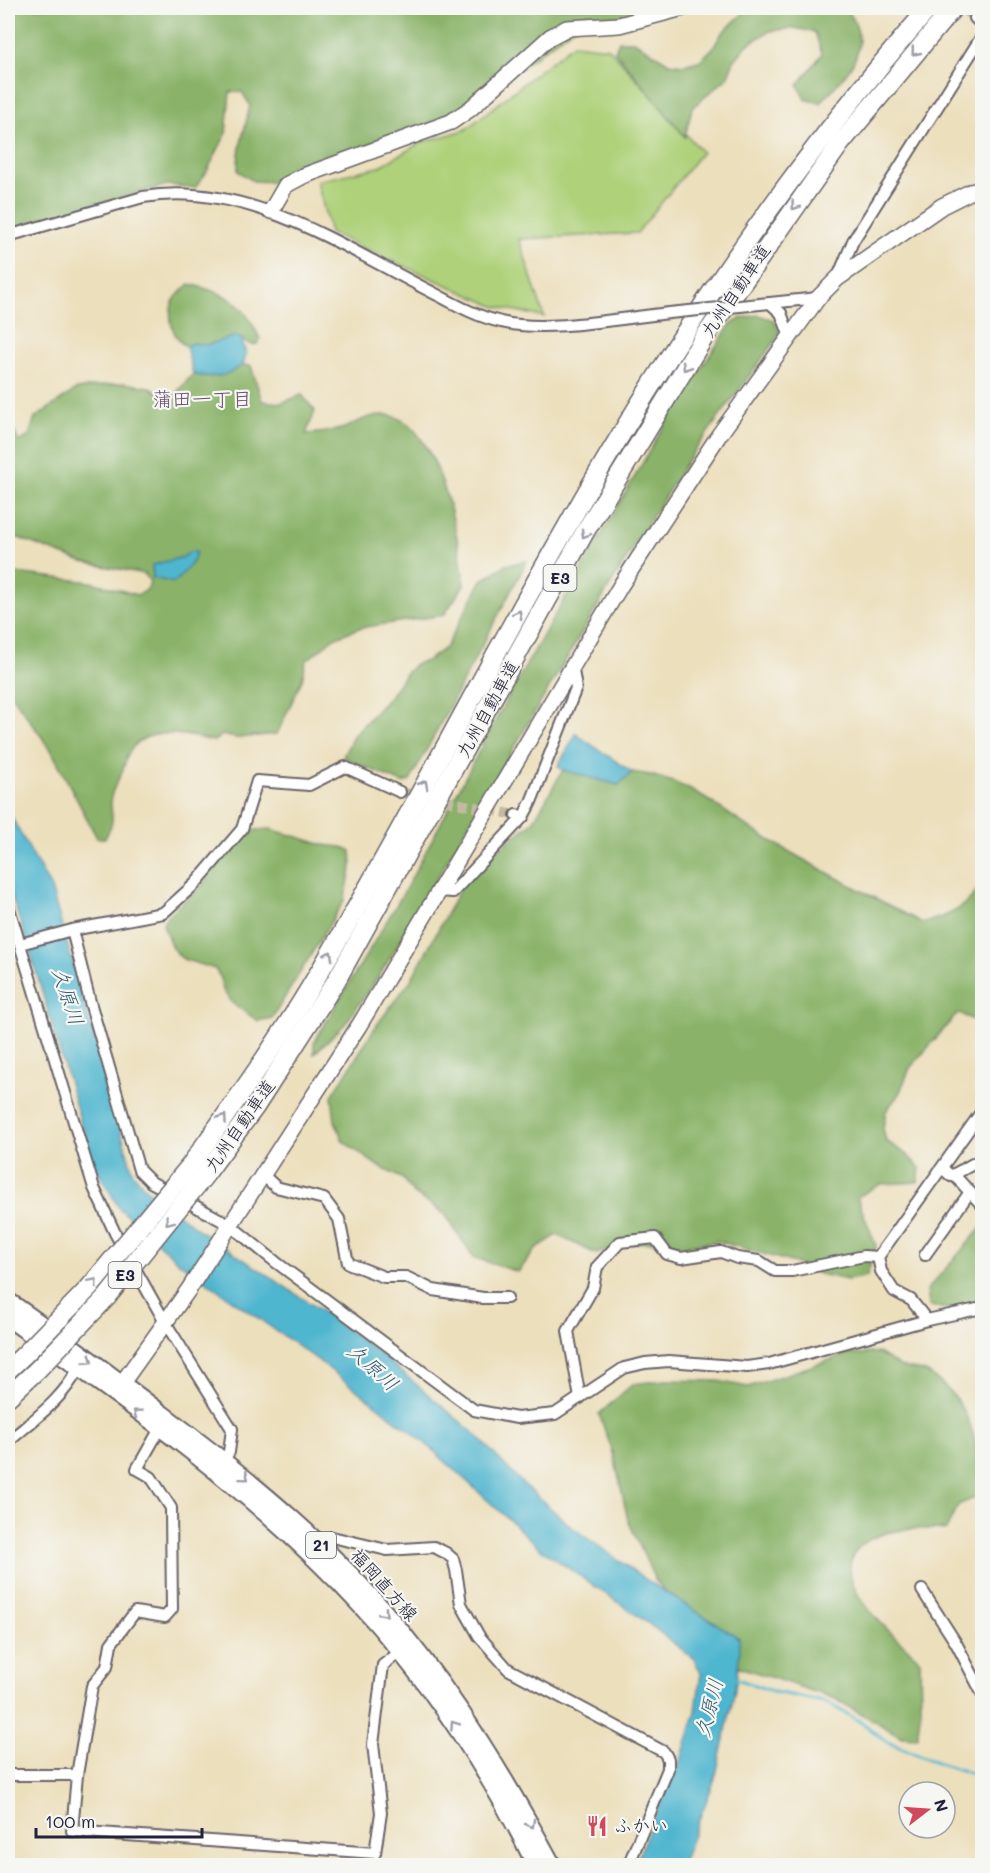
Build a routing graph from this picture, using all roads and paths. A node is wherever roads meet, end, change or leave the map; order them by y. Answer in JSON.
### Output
{"nodes":[{"id":1,"x":683,"y":8,"type":"edge"},
{"id":2,"x":929,"y":8,"type":"edge"},
{"id":3,"x":953,"y":8,"type":"edge"},
{"id":4,"x":982,"y":36,"type":"edge"},
{"id":5,"x":982,"y":190,"type":"edge"},
{"id":6,"x":271,"y":211,"type":"junction"},
{"id":7,"x":8,"y":237,"type":"edge"},
{"id":8,"x":838,"y":278,"type":"junction"},
{"id":9,"x":818,"y":298,"type":"junction"},
{"id":10,"x":765,"y":303,"type":"junction"},
{"id":11,"x":790,"y":337,"type":"junction"},
{"id":12,"x":572,"y":665,"type":"junction"},
{"id":13,"x":400,"y":792,"type":"tunnel mouth"},
{"id":14,"x":438,"y":891,"type":"junction"},
{"id":15,"x":8,"y":905,"type":"edge"},
{"id":16,"x":72,"y":930,"type":"junction"},
{"id":17,"x":24,"y":943,"type":"junction"},
{"id":18,"x":982,"y":1111,"type":"edge"},
{"id":19,"x":982,"y":1160,"type":"edge"},
{"id":20,"x":942,"y":1168,"type":"junction"},
{"id":21,"x":197,"y":1171,"type":"junction"},
{"id":22,"x":263,"y":1175,"type":"junction"},
{"id":23,"x":954,"y":1175,"type":"junction"},
{"id":24,"x":970,"y":1192,"type":"junction"},
{"id":25,"x":982,"y":1205,"type":"edge"},
{"id":26,"x":231,"y":1225,"type":"junction"},
{"id":27,"x":925,"y":1256,"type":"dead end"},
{"id":28,"x":878,"y":1257,"type":"junction"},
{"id":29,"x":507,"y":1298,"type":"dead end"},
{"id":30,"x":8,"y":1301,"type":"edge"},
{"id":31,"x":982,"y":1308,"type":"edge"},
{"id":32,"x":927,"y":1320,"type":"junction"},
{"id":33,"x":165,"y":1322,"type":"junction"},
{"id":34,"x":10,"y":1323,"type":"edge"},
{"id":35,"x":78,"y":1369,"type":"junction"},
{"id":36,"x":8,"y":1370,"type":"edge"},
{"id":37,"x":118,"y":1390,"type":"junction"},
{"id":38,"x":8,"y":1397,"type":"edge"},
{"id":39,"x":580,"y":1398,"type":"junction"},
{"id":40,"x":163,"y":1423,"type":"junction"},
{"id":41,"x":8,"y":1442,"type":"edge"},
{"id":42,"x":224,"y":1460,"type":"junction"},
{"id":43,"x":318,"y":1542,"type":"junction"},
{"id":44,"x":922,"y":1590,"type":"dead end"},
{"id":45,"x":400,"y":1652,"type":"junction"},
{"id":46,"x":982,"y":1693,"type":"edge"},
{"id":47,"x":8,"y":1775,"type":"edge"},
{"id":48,"x":77,"y":1775,"type":"junction"},
{"id":49,"x":537,"y":1866,"type":"edge"},
{"id":50,"x":553,"y":1866,"type":"edge"},
{"id":51,"x":628,"y":1866,"type":"edge"}],
"edges":[{"from":1,"to":6,"type":"street"},
{"from":21,"to":2,"type":"highway","name":"九州自動車道","number":"E3","one_way":true},
{"from":3,"to":21,"type":"highway","name":"九州自動車道","number":"E3","one_way":true},
{"from":4,"to":8,"type":"street"},
{"from":5,"to":8,"type":"street"},
{"from":6,"to":7,"type":"street"},
{"from":6,"to":10,"type":"street","bridge":true},
{"from":8,"to":9,"type":"street"},
{"from":9,"to":10,"type":"street"},
{"from":9,"to":11,"type":"street"},
{"from":10,"to":11,"type":"street"},
{"from":11,"to":12,"type":"street"},
{"from":12,"to":14,"type":"street"},
{"from":12,"to":14,"type":"street"},
{"from":13,"to":16,"type":"street"},
{"from":14,"to":22,"type":"street"},
{"from":15,"to":17,"type":"street"},
{"from":16,"to":17,"type":"street"},
{"from":16,"to":26,"type":"street"},
{"from":17,"to":33,"type":"street"},
{"from":18,"to":20,"type":"street"},
{"from":19,"to":23,"type":"street"},
{"from":20,"to":23,"type":"street"},
{"from":20,"to":28,"type":"street"},
{"from":36,"to":21,"type":"highway","name":"九州自動車道","number":"E3","one_way":true,"bridge":true},
{"from":21,"to":38,"type":"highway","name":"九州自動車道","number":"E3","one_way":true,"bridge":true},
{"from":22,"to":26,"type":"street"},
{"from":22,"to":29,"type":"street"},
{"from":23,"to":24,"type":"street"},
{"from":24,"to":25,"type":"street"},
{"from":24,"to":27,"type":"street"},
{"from":26,"to":33,"type":"street"},
{"from":26,"to":39,"type":"street"},
{"from":28,"to":32,"type":"street"},
{"from":28,"to":39,"type":"street"},
{"from":30,"to":37,"type":"main road","name":"福岡直方線","number":"21","one_way":true},
{"from":31,"to":32,"type":"street"},
{"from":32,"to":39,"type":"street"},
{"from":33,"to":37,"type":"street"},
{"from":33,"to":42,"type":"street"},
{"from":34,"to":35,"type":"main road","name":"福岡直方線","number":"21"},
{"from":35,"to":37,"type":"main road","name":"福岡直方線","number":"21"},
{"from":35,"to":41,"type":"street"},
{"from":37,"to":40,"type":"main road","name":"福岡直方線","number":"21"},
{"from":40,"to":42,"type":"main road","name":"福岡直方線","number":"21"},
{"from":40,"to":45,"type":"main road","name":"福岡直方線","number":"21"},
{"from":40,"to":48,"type":"street"},
{"from":42,"to":43,"type":"main road","name":"福岡直方線","number":"21","one_way":true},
{"from":43,"to":50,"type":"main road","name":"福岡直方線","number":"21","one_way":true},
{"from":43,"to":51,"type":"street"},
{"from":44,"to":46,"type":"street"},
{"from":45,"to":48,"type":"street"},
{"from":49,"to":45,"type":"main road","name":"福岡直方線","number":"21","one_way":true},
{"from":47,"to":48,"type":"street"}]}
